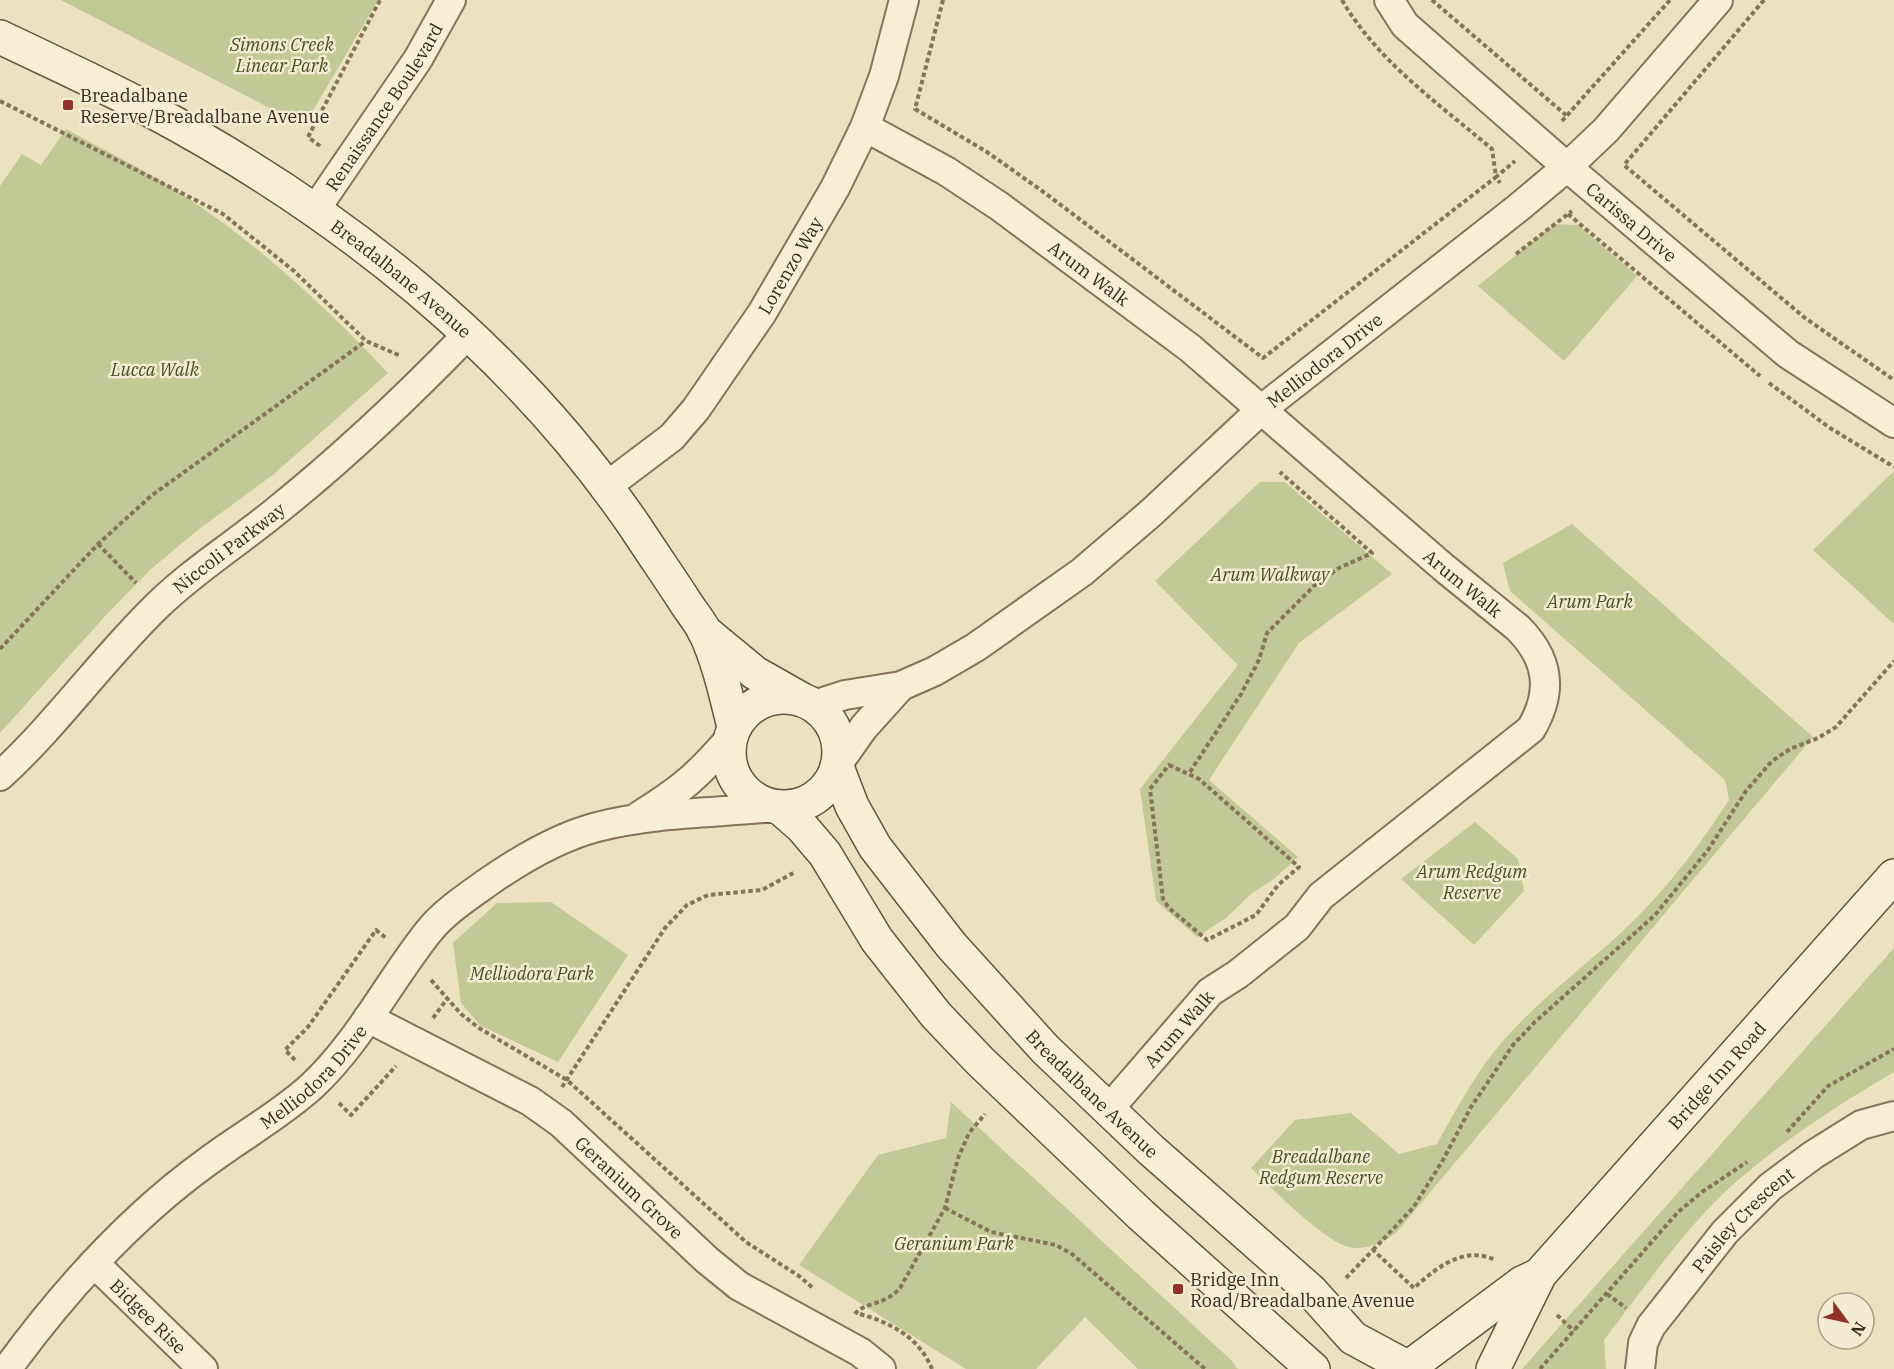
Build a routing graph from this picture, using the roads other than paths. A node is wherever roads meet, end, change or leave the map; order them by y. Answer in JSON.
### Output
{"nodes":[{"id":1,"x":451,"y":0,"type":"edge"},
{"id":2,"x":904,"y":0,"type":"edge"},
{"id":3,"x":1389,"y":0,"type":"edge"},
{"id":4,"x":1718,"y":0,"type":"edge"},
{"id":5,"x":0,"y":37,"type":"edge"},
{"id":6,"x":865,"y":127,"type":"junction"},
{"id":7,"x":1567,"y":167,"type":"junction"},
{"id":8,"x":315,"y":210,"type":"junction"},
{"id":9,"x":469,"y":333,"type":"junction"},
{"id":10,"x":1262,"y":409,"type":"junction"},
{"id":11,"x":1894,"y":423,"type":"edge"},
{"id":12,"x":607,"y":486,"type":"junction"},
{"id":13,"x":704,"y":632,"type":"junction"},
{"id":14,"x":901,"y":686,"type":"junction"},
{"id":15,"x":809,"y":703,"type":"junction"},
{"id":16,"x":732,"y":732,"type":"junction"},
{"id":17,"x":837,"y":766,"type":"junction"},
{"id":18,"x":0,"y":776,"type":"edge"},
{"id":19,"x":777,"y":807,"type":"junction"},
{"id":20,"x":634,"y":819,"type":"junction"},
{"id":21,"x":1894,"y":876,"type":"edge"},
{"id":22,"x":368,"y":1018,"type":"junction"},
{"id":23,"x":1108,"y":1110,"type":"junction"},
{"id":24,"x":1894,"y":1116,"type":"edge"},
{"id":25,"x":94,"y":1263,"type":"junction"},
{"id":26,"x":1531,"y":1283,"type":"junction"},
{"id":27,"x":1412,"y":1367,"type":"edge"},
{"id":28,"x":7,"y":1369,"type":"edge"},
{"id":29,"x":203,"y":1369,"type":"edge"},
{"id":30,"x":881,"y":1369,"type":"edge"},
{"id":31,"x":1313,"y":1369,"type":"edge"},
{"id":32,"x":1493,"y":1369,"type":"edge"},
{"id":33,"x":1640,"y":1369,"type":"edge"}],
"edges":[{"from":1,"to":8,"type":"street","name":"Renaissance Boulevard"},
{"from":2,"to":6,"type":"street","name":"Lorenzo Way"},
{"from":3,"to":7,"type":"street","name":"Carissa Drive"},
{"from":4,"to":7,"type":"street","name":"Melliodora Drive"},
{"from":5,"to":8,"type":"street","name":"Breadalbane Avenue"},
{"from":6,"to":10,"type":"street","name":"Arum Walk"},
{"from":6,"to":12,"type":"street","name":"Lorenzo Way"},
{"from":7,"to":10,"type":"street","name":"Melliodora Drive"},
{"from":7,"to":11,"type":"street","name":"Carissa Drive"},
{"from":8,"to":9,"type":"street","name":"Breadalbane Avenue"},
{"from":9,"to":12,"type":"street","name":"Breadalbane Avenue"},
{"from":9,"to":18,"type":"street","name":"Niccoli Parkway"},
{"from":10,"to":14,"type":"street","name":"Melliodora Drive"},
{"from":10,"to":23,"type":"street","name":"Arum Walk"},
{"from":12,"to":13,"type":"street","name":"Breadalbane Avenue"},
{"from":13,"to":15,"type":"street","name":"Breadalbane Avenue"},
{"from":13,"to":16,"type":"street","name":"Breadalbane Avenue"},
{"from":14,"to":15,"type":"street","name":"Melliodora Drive"},
{"from":14,"to":17,"type":"street","name":"Melliodora Drive"},
{"from":15,"to":16,"type":"street"},
{"from":15,"to":17,"type":"street"},
{"from":16,"to":19,"type":"street"},
{"from":16,"to":20,"type":"street","name":"Melliodora Drive"},
{"from":17,"to":19,"type":"street"},
{"from":17,"to":23,"type":"street","name":"Breadalbane Avenue"},
{"from":19,"to":20,"type":"street","name":"Melliodora Drive"},
{"from":19,"to":31,"type":"street"},
{"from":20,"to":22,"type":"street","name":"Melliodora Drive"},
{"from":21,"to":26,"type":"street","name":"Bridge Inn Road"},
{"from":22,"to":25,"type":"street","name":"Melliodora Drive"},
{"from":22,"to":30,"type":"street","name":"Geranium Grove"},
{"from":23,"to":27,"type":"street","name":"Breadalbane Avenue"},
{"from":24,"to":33,"type":"street","name":"Paisley Crescent"},
{"from":25,"to":28,"type":"street","name":"Melliodora Drive"},
{"from":25,"to":29,"type":"street","name":"Bidgee Rise"},
{"from":26,"to":27,"type":"street","name":"Bridge Inn Road"},
{"from":26,"to":32,"type":"street","name":"Bridge Inn Road"}]}
